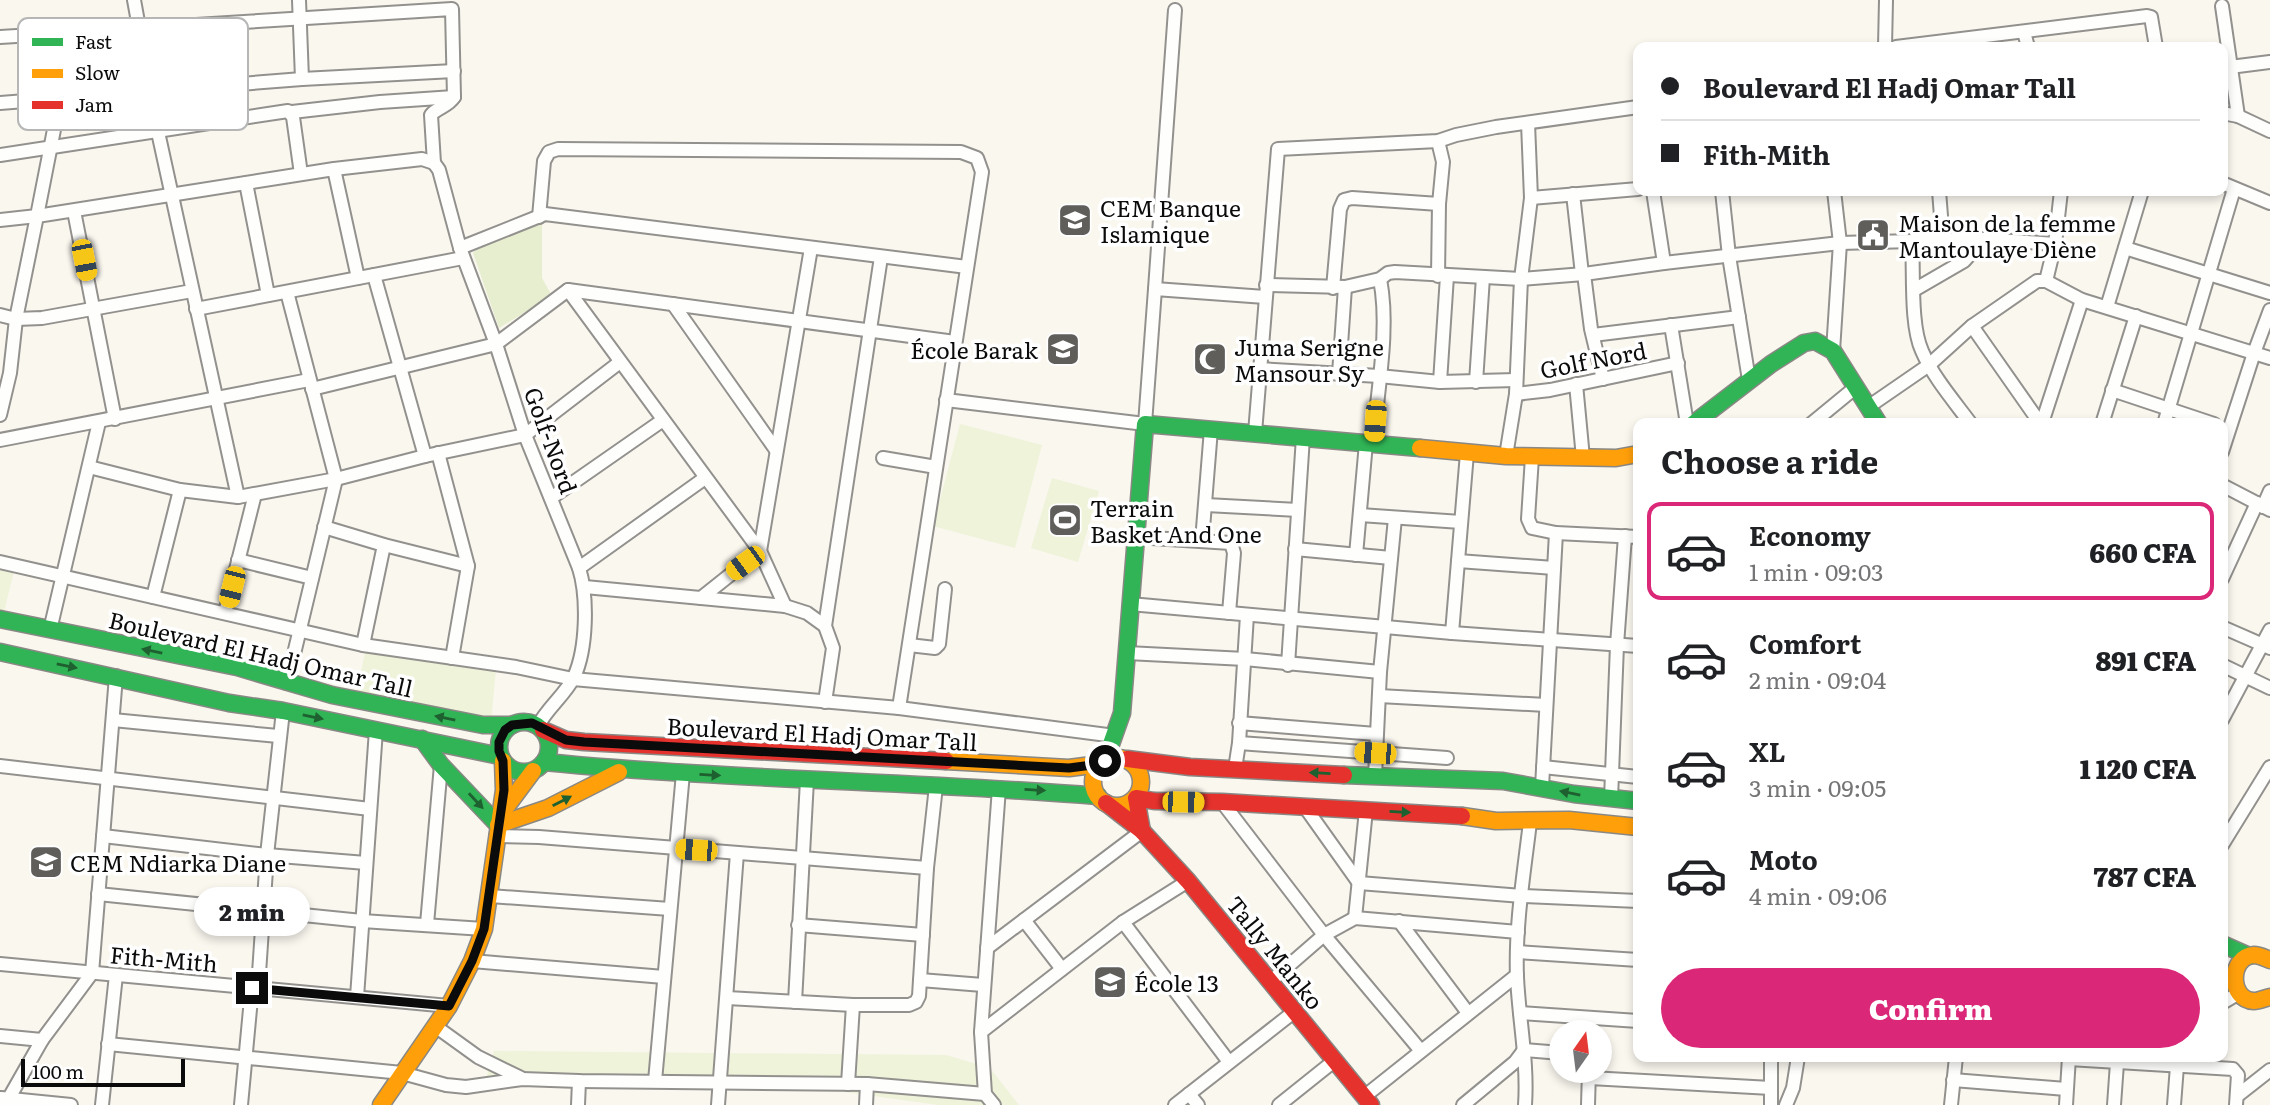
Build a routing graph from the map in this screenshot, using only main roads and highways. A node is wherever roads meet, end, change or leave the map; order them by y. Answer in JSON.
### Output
{"nodes":[{"id":1,"x":1701,"y":418,"type":"edge"},
{"id":2,"x":1875,"y":418,"type":"edge"},
{"id":3,"x":1633,"y":455,"type":"edge"},
{"id":4,"x":0,"y":619,"type":"edge"},
{"id":5,"x":0,"y":652,"type":"edge"},
{"id":6,"x":1122,"y":713,"type":"junction"},
{"id":7,"x":512,"y":725,"type":"junction"},
{"id":8,"x":540,"y":728,"type":"junction"},
{"id":9,"x":422,"y":739,"type":"junction"},
{"id":10,"x":1125,"y":758,"type":"junction"},
{"id":11,"x":502,"y":759,"type":"junction"},
{"id":12,"x":1102,"y":762,"type":"junction"},
{"id":13,"x":539,"y":766,"type":"junction"},
{"id":14,"x":625,"y":770,"type":"junction"},
{"id":15,"x":1136,"y":797,"type":"junction"},
{"id":16,"x":1102,"y":800,"type":"junction"},
{"id":17,"x":1633,"y":801,"type":"edge"},
{"id":18,"x":498,"y":826,"type":"junction"},
{"id":19,"x":1633,"y":826,"type":"edge"},
{"id":20,"x":1142,"y":831,"type":"junction"},
{"id":21,"x":2270,"y":943,"type":"edge"},
{"id":22,"x":2228,"y":946,"type":"edge"},
{"id":23,"x":2258,"y":957,"type":"edge"},
{"id":24,"x":2231,"y":980,"type":"edge"},
{"id":25,"x":2263,"y":999,"type":"edge"},
{"id":26,"x":2270,"y":1013,"type":"edge"},
{"id":27,"x":1368,"y":1101,"type":"edge"},
{"id":28,"x":381,"y":1105,"type":"edge"}],
"edges":[{"from":1,"to":2,"type":"main road"},
{"from":3,"to":6,"type":"main road"},
{"from":7,"to":4,"type":"main road","name":"Boulevard El Hadj Omar Tall","one_way":true},
{"from":5,"to":9,"type":"main road","name":"Boulevard El Hadj Omar Tall","one_way":true},
{"from":6,"to":10,"type":"main road"},
{"from":6,"to":12,"type":"main road"},
{"from":7,"to":8,"type":"main road","name":"Boulevard El Hadj Omar Tall"},
{"from":7,"to":11,"type":"main road"},
{"from":8,"to":12,"type":"main road","name":"Boulevard El Hadj Omar Tall"},
{"from":8,"to":13,"type":"main road"},
{"from":9,"to":11,"type":"main road","name":"Boulevard El Hadj Omar Tall"},
{"from":9,"to":18,"type":"main road","one_way":true},
{"from":10,"to":12,"type":"main road"},
{"from":10,"to":15,"type":"main road"},
{"from":17,"to":10,"type":"main road","one_way":true},
{"from":11,"to":13,"type":"main road","name":"Boulevard El Hadj Omar Tall"},
{"from":11,"to":18,"type":"main road"},
{"from":12,"to":16,"type":"main road"},
{"from":13,"to":14,"type":"main road","name":"Boulevard El Hadj Omar Tall"},
{"from":13,"to":18,"type":"main road"},
{"from":14,"to":16,"type":"main road","name":"Boulevard El Hadj Omar Tall","one_way":true},
{"from":18,"to":14,"type":"main road","one_way":true},
{"from":15,"to":16,"type":"main road"},
{"from":15,"to":19,"type":"main road","one_way":true},
{"from":15,"to":20,"type":"main road"},
{"from":16,"to":20,"type":"main road","name":"Tally Manko"},
{"from":18,"to":28,"type":"main road"},
{"from":20,"to":27,"type":"main road","name":"Tally Manko"},
{"from":21,"to":23,"type":"main road"},
{"from":22,"to":23,"type":"main road"},
{"from":23,"to":24,"type":"main road"},
{"from":24,"to":25,"type":"main road"},
{"from":25,"to":26,"type":"main road"}]}
